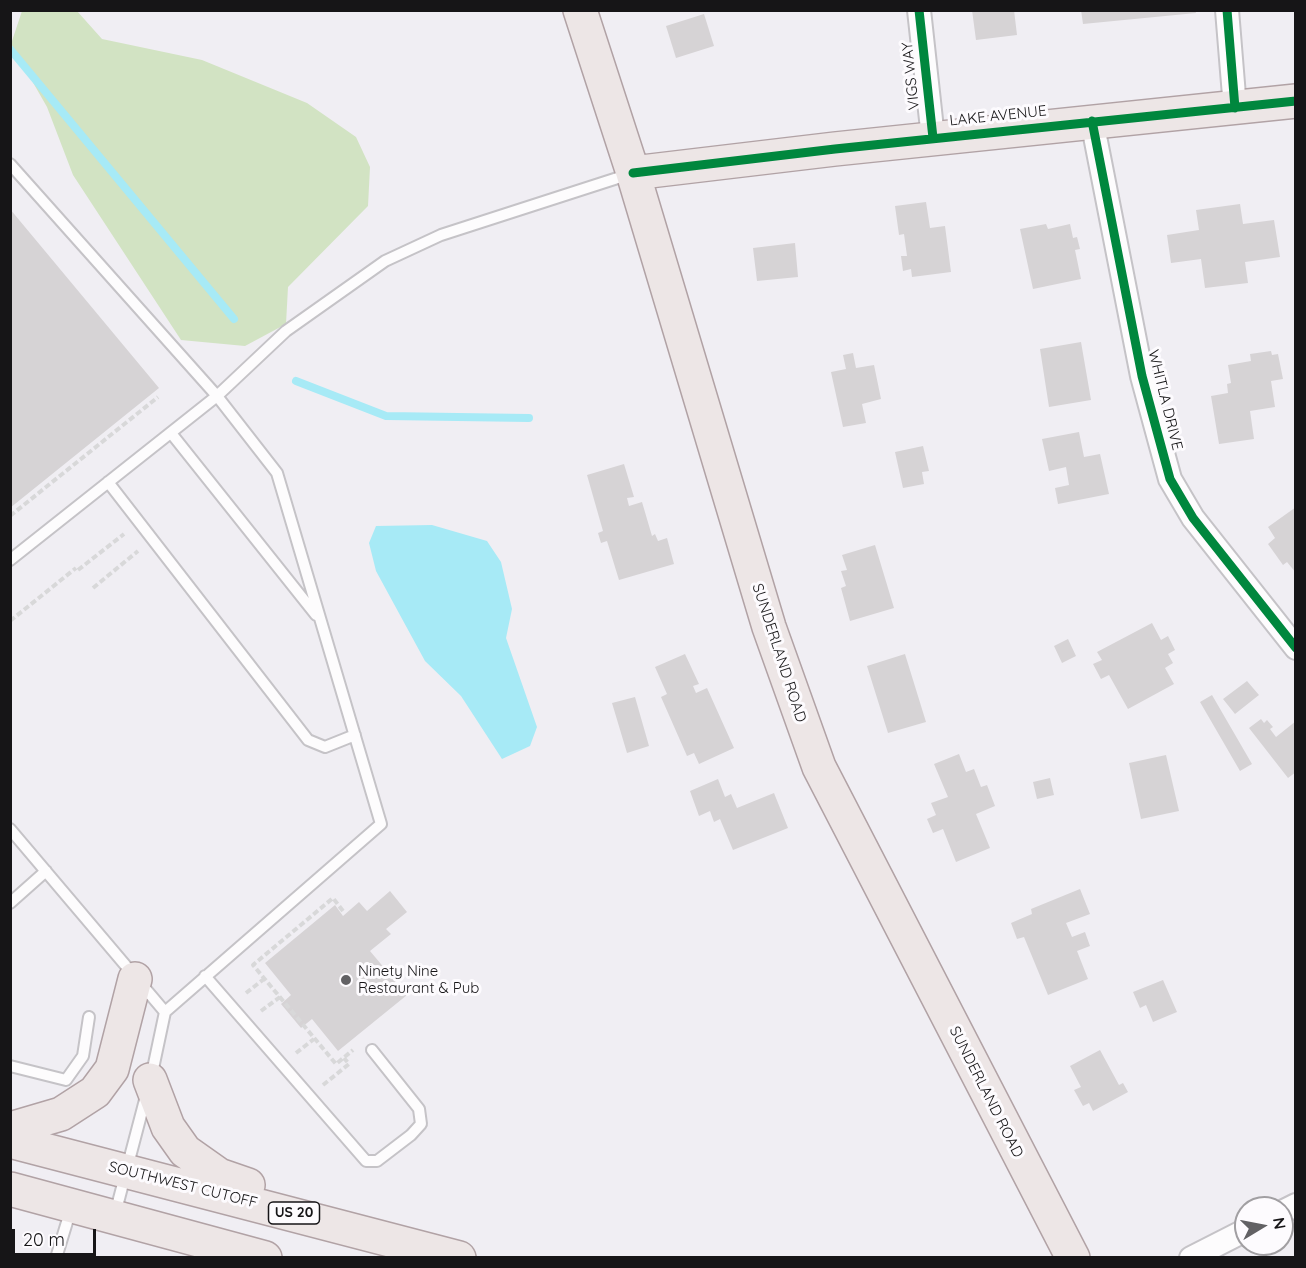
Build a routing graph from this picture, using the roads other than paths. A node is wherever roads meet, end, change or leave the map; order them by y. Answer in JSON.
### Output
{"nodes":[{"id":1,"x":580,"y":10,"type":"edge"},
{"id":2,"x":919,"y":10,"type":"edge"},
{"id":3,"x":1227,"y":10,"type":"edge"},
{"id":4,"x":1296,"y":101,"type":"edge"},
{"id":5,"x":1235,"y":108,"type":"junction"},
{"id":6,"x":1092,"y":121,"type":"junction"},
{"id":7,"x":933,"y":138,"type":"junction"},
{"id":8,"x":10,"y":164,"type":"edge"},
{"id":9,"x":633,"y":173,"type":"junction"},
{"id":10,"x":218,"y":396,"type":"junction"},
{"id":11,"x":171,"y":432,"type":"junction"},
{"id":12,"x":108,"y":482,"type":"junction"},
{"id":13,"x":10,"y":560,"type":"edge"},
{"id":14,"x":321,"y":621,"type":"junction"},
{"id":15,"x":1296,"y":648,"type":"edge"},
{"id":16,"x":354,"y":735,"type":"junction"},
{"id":17,"x":10,"y":829,"type":"edge"},
{"id":18,"x":46,"y":871,"type":"junction"},
{"id":19,"x":10,"y":903,"type":"edge"},
{"id":20,"x":205,"y":976,"type":"junction"},
{"id":21,"x":135,"y":979,"type":"junction"},
{"id":22,"x":165,"y":1012,"type":"junction"},
{"id":23,"x":89,"y":1017,"type":"dead end"},
{"id":24,"x":372,"y":1050,"type":"dead end"},
{"id":25,"x":10,"y":1066,"type":"edge"},
{"id":26,"x":150,"y":1080,"type":"junction"},
{"id":27,"x":10,"y":1129,"type":"edge"},
{"id":28,"x":10,"y":1141,"type":"edge"},
{"id":29,"x":128,"y":1170,"type":"junction"},
{"id":30,"x":10,"y":1190,"type":"edge"},
{"id":31,"x":72,"y":1206,"type":"junction"},
{"id":32,"x":114,"y":1217,"type":"junction"},
{"id":33,"x":1234,"y":1236,"type":"edge"},
{"id":34,"x":402,"y":1242,"type":"junction"},
{"id":35,"x":56,"y":1257,"type":"edge"},
{"id":36,"x":265,"y":1257,"type":"edge"},
{"id":37,"x":459,"y":1257,"type":"edge"},
{"id":38,"x":1072,"y":1257,"type":"edge"},
{"id":39,"x":1191,"y":1257,"type":"edge"}],
"edges":[{"from":1,"to":9,"type":"main road","name":"SUNDERLAND ROAD"},
{"from":2,"to":7,"type":"street","name":"VIGS WAY"},
{"from":3,"to":5,"type":"street"},
{"from":4,"to":5,"type":"main road","name":"LAKE AVENUE"},
{"from":5,"to":6,"type":"main road","name":"LAKE AVENUE"},
{"from":6,"to":7,"type":"main road","name":"LAKE AVENUE"},
{"from":6,"to":15,"type":"street","name":"WHITLA DRIVE"},
{"from":7,"to":9,"type":"main road","name":"LAKE AVENUE"},
{"from":8,"to":10,"type":"lane"},
{"from":9,"to":10,"type":"lane"},
{"from":9,"to":38,"type":"main road","name":"SUNDERLAND ROAD"},
{"from":10,"to":11,"type":"lane"},
{"from":10,"to":14,"type":"lane"},
{"from":11,"to":12,"type":"lane"},
{"from":11,"to":14,"type":"lane"},
{"from":12,"to":13,"type":"lane"},
{"from":12,"to":16,"type":"lane"},
{"from":14,"to":16,"type":"lane"},
{"from":16,"to":20,"type":"lane"},
{"from":17,"to":18,"type":"lane"},
{"from":18,"to":19,"type":"lane"},
{"from":18,"to":21,"type":"lane"},
{"from":20,"to":22,"type":"lane"},
{"from":20,"to":24,"type":"lane"},
{"from":21,"to":22,"type":"lane"},
{"from":21,"to":27,"type":"main road"},
{"from":22,"to":26,"type":"lane"},
{"from":23,"to":25,"type":"lane"},
{"from":26,"to":29,"type":"lane"},
{"from":26,"to":34,"type":"main road"},
{"from":28,"to":29,"type":"main road","name":"SOUTHWEST CUTOFF","number":"US 20"},
{"from":29,"to":32,"type":"lane"},
{"from":29,"to":34,"type":"main road","name":"SOUTHWEST CUTOFF","number":"US 20"},
{"from":30,"to":31,"type":"main road"},
{"from":31,"to":32,"type":"main road"},
{"from":31,"to":35,"type":"lane"},
{"from":32,"to":36,"type":"main road"},
{"from":33,"to":39,"type":"street"},
{"from":34,"to":37,"type":"main road","name":"SOUTHWEST CUTOFF","number":"US 20"}]}
